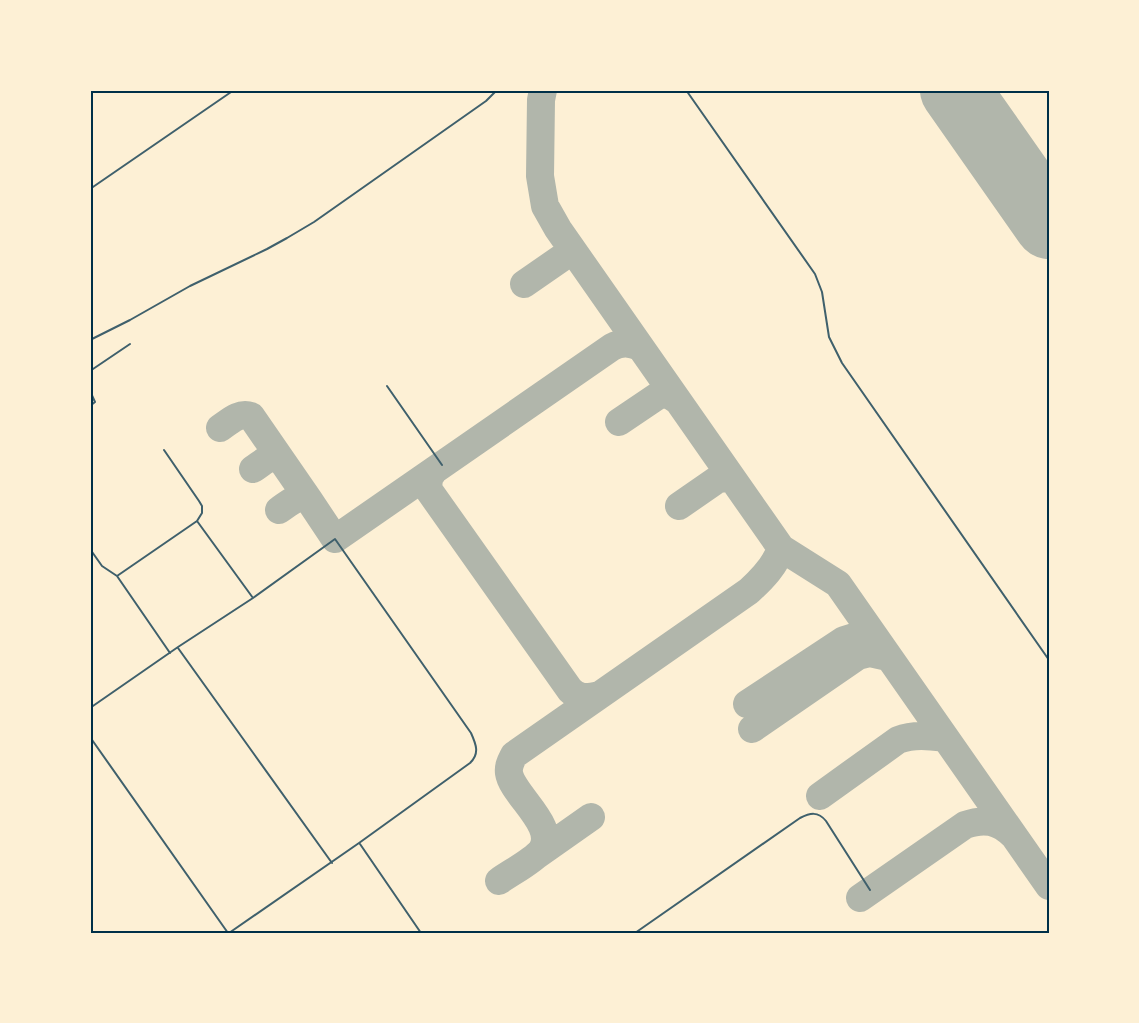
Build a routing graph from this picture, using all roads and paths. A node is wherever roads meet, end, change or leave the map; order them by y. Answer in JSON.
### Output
{"nodes":[{"id":1,"x":234,"y":90,"type":"edge"},
{"id":2,"x":497,"y":90,"type":"edge"},
{"id":3,"x":686,"y":90,"type":"edge"},
{"id":4,"x":90,"y":189,"type":"edge"},
{"id":5,"x":90,"y":340,"type":"edge"},
{"id":6,"x":130,"y":344,"type":"dead end"},
{"id":7,"x":90,"y":371,"type":"edge"},
{"id":8,"x":387,"y":386,"type":"dead end"},
{"id":9,"x":90,"y":391,"type":"edge"},
{"id":10,"x":90,"y":406,"type":"edge"},
{"id":11,"x":164,"y":450,"type":"dead end"},
{"id":12,"x":442,"y":465,"type":"dead end"},
{"id":13,"x":197,"y":521,"type":"junction"},
{"id":14,"x":90,"y":549,"type":"edge"},
{"id":15,"x":117,"y":576,"type":"junction"},
{"id":16,"x":253,"y":598,"type":"junction"},
{"id":17,"x":178,"y":647,"type":"junction"},
{"id":18,"x":170,"y":652,"type":"junction"},
{"id":19,"x":1049,"y":660,"type":"edge"},
{"id":20,"x":90,"y":708,"type":"edge"},
{"id":21,"x":90,"y":737,"type":"edge"},
{"id":22,"x":359,"y":843,"type":"junction"},
{"id":23,"x":332,"y":863,"type":"junction"},
{"id":24,"x":870,"y":890,"type":"dead end"},
{"id":25,"x":229,"y":933,"type":"edge"},
{"id":26,"x":421,"y":933,"type":"edge"},
{"id":27,"x":635,"y":933,"type":"edge"}],
"edges":[{"from":1,"to":4,"type":"lane"},
{"from":2,"to":5,"type":"lane"},
{"from":3,"to":19,"type":"lane"},
{"from":6,"to":7,"type":"lane"},
{"from":8,"to":12,"type":"lane"},
{"from":9,"to":10,"type":"lane"},
{"from":11,"to":13,"type":"lane"},
{"from":13,"to":15,"type":"lane"},
{"from":13,"to":16,"type":"lane"},
{"from":14,"to":15,"type":"lane"},
{"from":15,"to":18,"type":"lane"},
{"from":16,"to":17,"type":"lane"},
{"from":16,"to":22,"type":"lane"},
{"from":17,"to":18,"type":"lane"},
{"from":17,"to":23,"type":"lane"},
{"from":18,"to":20,"type":"lane"},
{"from":21,"to":25,"type":"lane"},
{"from":22,"to":23,"type":"lane"},
{"from":22,"to":26,"type":"lane"},
{"from":23,"to":25,"type":"lane"},
{"from":24,"to":27,"type":"lane"}]}
